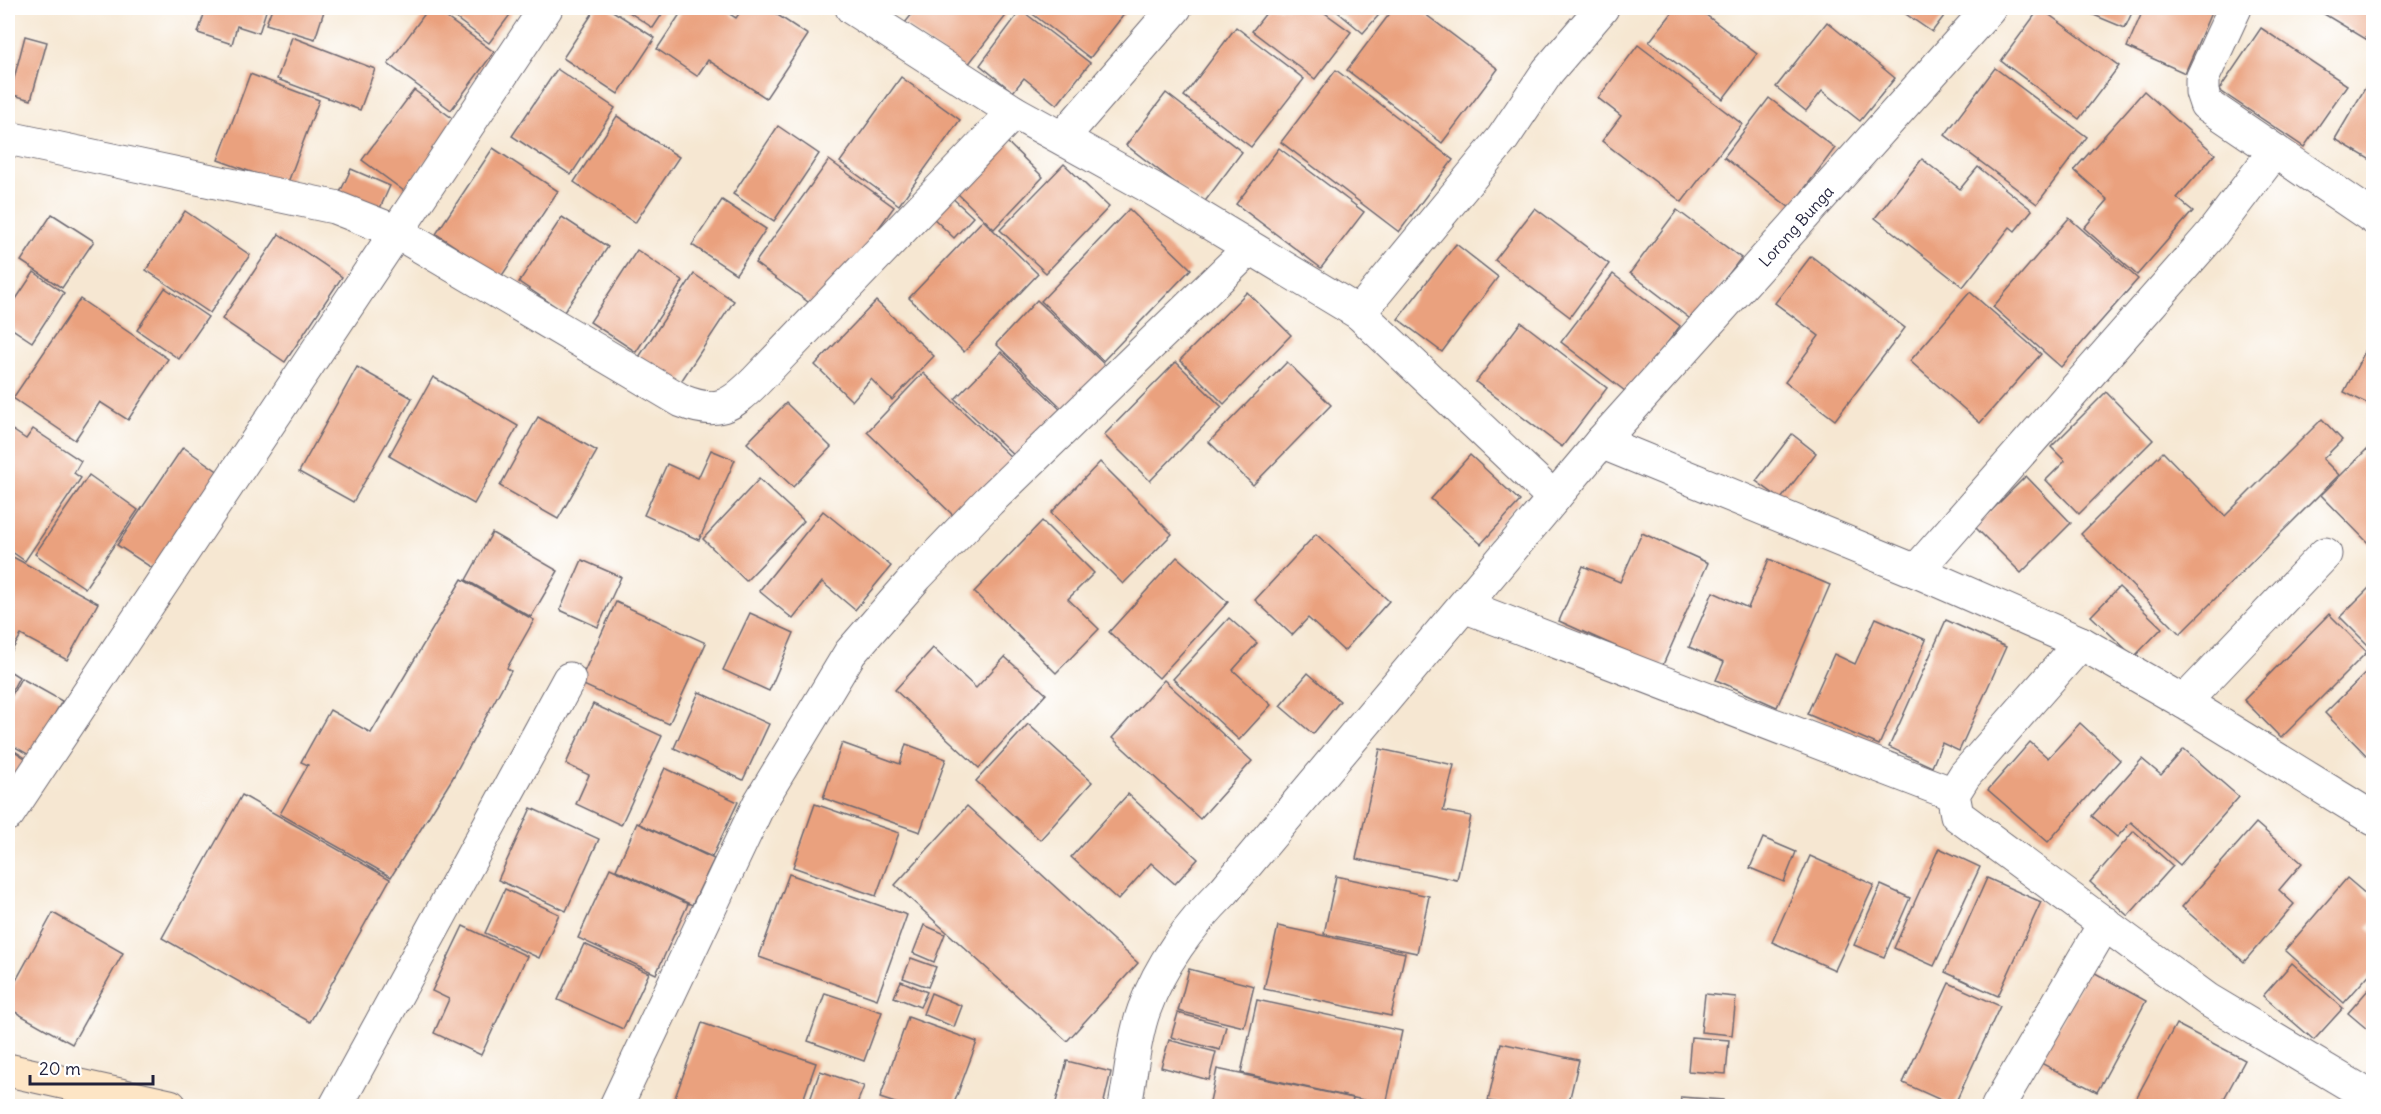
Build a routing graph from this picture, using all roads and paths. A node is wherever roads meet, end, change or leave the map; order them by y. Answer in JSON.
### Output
{"nodes":[{"id":1,"x":546,"y":8,"type":"edge"},
{"id":2,"x":852,"y":8,"type":"edge"},
{"id":3,"x":1175,"y":8,"type":"edge"},
{"id":4,"x":1602,"y":8,"type":"edge"},
{"id":5,"x":2235,"y":8,"type":"edge"},
{"id":6,"x":1989,"y":9,"type":"dead end"},
{"id":7,"x":1014,"y":112,"type":"junction"},
{"id":8,"x":1063,"y":137,"type":"junction"},
{"id":9,"x":8,"y":138,"type":"edge"},
{"id":10,"x":2275,"y":151,"type":"junction"},
{"id":11,"x":2373,"y":218,"type":"edge"},
{"id":12,"x":395,"y":231,"type":"junction"},
{"id":13,"x":1250,"y":248,"type":"junction"},
{"id":14,"x":1359,"y":313,"type":"junction"},
{"id":15,"x":1601,"y":442,"type":"junction"},
{"id":16,"x":1554,"y":498,"type":"junction"},
{"id":17,"x":2325,"y":554,"type":"dead end"},
{"id":18,"x":1916,"y":571,"type":"junction"},
{"id":19,"x":1464,"y":606,"type":"junction"},
{"id":20,"x":2081,"y":644,"type":"junction"},
{"id":21,"x":569,"y":679,"type":"dead end"},
{"id":22,"x":2184,"y":702,"type":"junction"},
{"id":23,"x":1953,"y":794,"type":"junction"},
{"id":24,"x":8,"y":814,"type":"edge"},
{"id":25,"x":2373,"y":819,"type":"edge"},
{"id":26,"x":2105,"y":923,"type":"junction"},
{"id":27,"x":8,"y":1070,"type":"edge"},
{"id":28,"x":2373,"y":1099,"type":"edge"},
{"id":29,"x":170,"y":1107,"type":"edge"},
{"id":30,"x":336,"y":1107,"type":"edge"},
{"id":31,"x":616,"y":1107,"type":"edge"},
{"id":32,"x":1125,"y":1107,"type":"edge"},
{"id":33,"x":1998,"y":1107,"type":"edge"}],
"edges":[{"from":1,"to":12,"type":"street"},
{"from":2,"to":7,"type":"street"},
{"from":3,"to":8,"type":"street"},
{"from":4,"to":14,"type":"street"},
{"from":5,"to":10,"type":"street"},
{"from":6,"to":15,"type":"street","name":"Lorong Bunga"},
{"from":7,"to":8,"type":"street"},
{"from":7,"to":12,"type":"street"},
{"from":8,"to":13,"type":"street"},
{"from":9,"to":12,"type":"street"},
{"from":10,"to":11,"type":"street"},
{"from":10,"to":18,"type":"street"},
{"from":12,"to":24,"type":"street"},
{"from":13,"to":14,"type":"street"},
{"from":13,"to":31,"type":"street"},
{"from":14,"to":16,"type":"street"},
{"from":15,"to":16,"type":"street","name":"Lorong Bunga"},
{"from":15,"to":18,"type":"street"},
{"from":16,"to":19,"type":"street","name":"Lorong Bunga"},
{"from":17,"to":22,"type":"street"},
{"from":18,"to":20,"type":"street"},
{"from":19,"to":23,"type":"street"},
{"from":19,"to":32,"type":"street","name":"Lorong Bunga"},
{"from":20,"to":22,"type":"street"},
{"from":20,"to":23,"type":"street"},
{"from":21,"to":30,"type":"street"},
{"from":22,"to":25,"type":"street"},
{"from":23,"to":26,"type":"street"},
{"from":26,"to":28,"type":"street"},
{"from":26,"to":33,"type":"street"},
{"from":27,"to":29,"type":"main road"}]}
